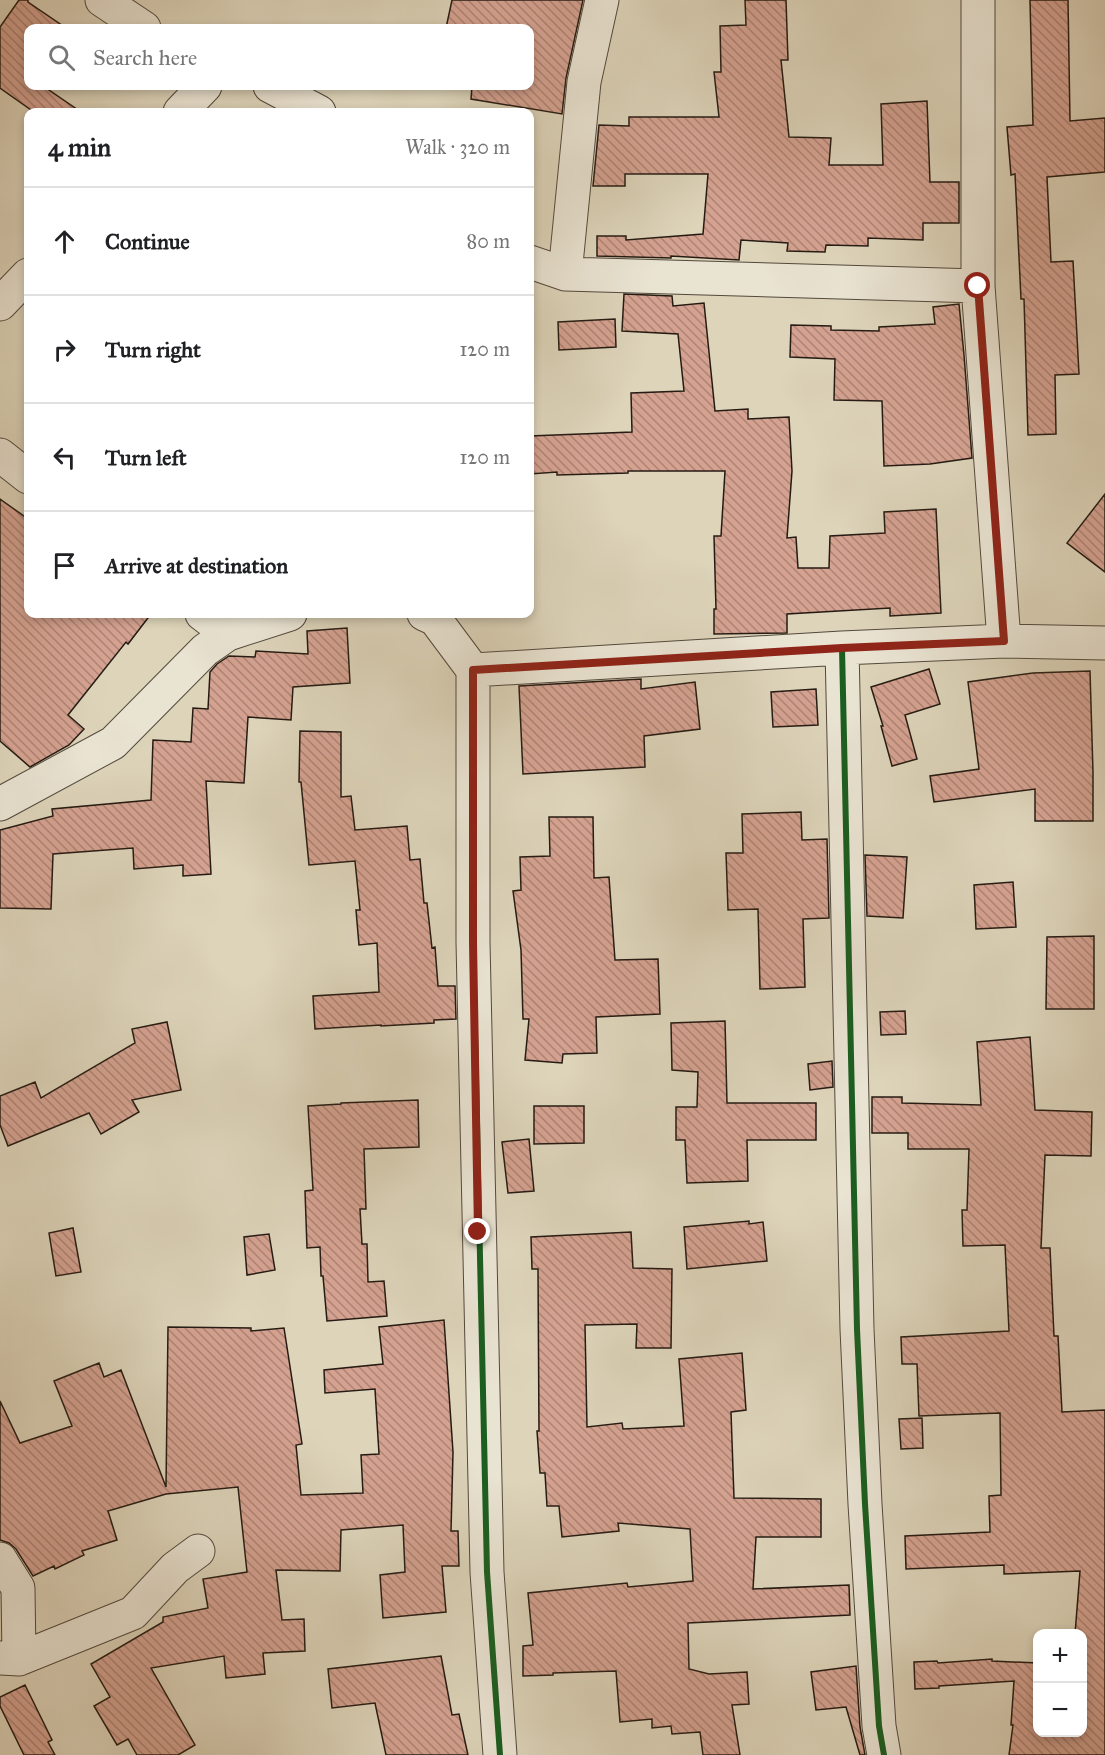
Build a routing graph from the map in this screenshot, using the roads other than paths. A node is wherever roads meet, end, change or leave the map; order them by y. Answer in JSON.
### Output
{"nodes":[{"id":1,"x":102,"y":0,"type":"edge"},
{"id":2,"x":602,"y":0,"type":"edge"},
{"id":3,"x":978,"y":0,"type":"edge"},
{"id":4,"x":138,"y":24,"type":"edge"},
{"id":5,"x":201,"y":90,"type":"edge"},
{"id":6,"x":278,"y":90,"type":"edge"},
{"id":7,"x":184,"y":108,"type":"edge"},
{"id":8,"x":311,"y":108,"type":"edge"},
{"id":9,"x":534,"y":263,"type":"edge"},
{"id":10,"x":565,"y":274,"type":"junction"},
{"id":11,"x":24,"y":279,"type":"edge"},
{"id":12,"x":978,"y":286,"type":"junction"},
{"id":13,"x":0,"y":304,"type":"edge"},
{"id":14,"x":0,"y":455,"type":"edge"},
{"id":15,"x":24,"y":474,"type":"edge"},
{"id":16,"x":207,"y":618,"type":"edge"},
{"id":17,"x":278,"y":618,"type":"edge"},
{"id":18,"x":433,"y":618,"type":"edge"},
{"id":19,"x":228,"y":634,"type":"junction"},
{"id":20,"x":1004,"y":641,"type":"junction"},
{"id":21,"x":1105,"y":643,"type":"edge"},
{"id":22,"x":842,"y":648,"type":"junction"},
{"id":23,"x":473,"y":670,"type":"junction"},
{"id":24,"x":0,"y":804,"type":"edge"},
{"id":25,"x":198,"y":1551,"type":"dead end"},
{"id":26,"x":0,"y":1559,"type":"edge"},
{"id":27,"x":9,"y":1659,"type":"edge"},
{"id":28,"x":500,"y":1755,"type":"edge"},
{"id":29,"x":884,"y":1755,"type":"edge"}],
"edges":[{"from":1,"to":4,"type":"street"},
{"from":2,"to":10,"type":"street"},
{"from":3,"to":12,"type":"street"},
{"from":5,"to":7,"type":"street"},
{"from":6,"to":8,"type":"street"},
{"from":9,"to":10,"type":"street"},
{"from":10,"to":12,"type":"street"},
{"from":11,"to":13,"type":"street"},
{"from":12,"to":20,"type":"street"},
{"from":14,"to":15,"type":"street"},
{"from":16,"to":19,"type":"street"},
{"from":17,"to":19,"type":"street"},
{"from":18,"to":23,"type":"street"},
{"from":19,"to":24,"type":"street"},
{"from":20,"to":21,"type":"street"},
{"from":20,"to":22,"type":"street"},
{"from":22,"to":23,"type":"street"},
{"from":22,"to":29,"type":"street"},
{"from":23,"to":28,"type":"street"},
{"from":25,"to":27,"type":"street"},
{"from":26,"to":27,"type":"street"}]}
